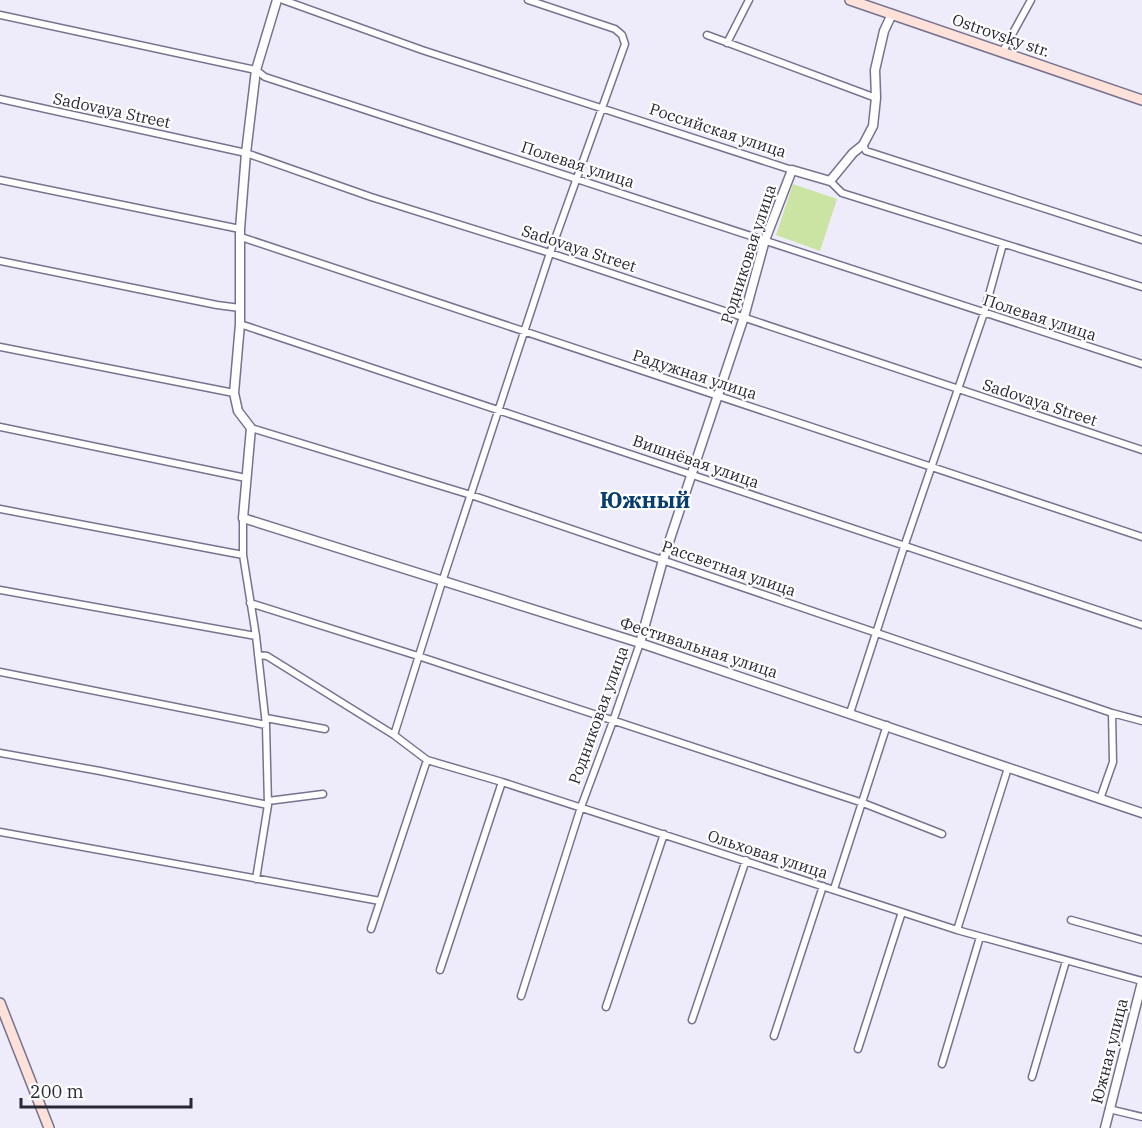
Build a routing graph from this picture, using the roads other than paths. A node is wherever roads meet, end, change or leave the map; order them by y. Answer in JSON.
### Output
{"nodes":[{"id":1,"x":277,"y":0,"type":"edge"},
{"id":2,"x":283,"y":0,"type":"edge"},
{"id":3,"x":528,"y":0,"type":"edge"},
{"id":4,"x":749,"y":0,"type":"edge"},
{"id":5,"x":850,"y":0,"type":"edge"},
{"id":6,"x":1031,"y":0,"type":"edge"},
{"id":7,"x":892,"y":14,"type":"junction"},
{"id":8,"x":0,"y":15,"type":"edge"},
{"id":9,"x":707,"y":35,"type":"dead end"},
{"id":10,"x":727,"y":43,"type":"junction"},
{"id":11,"x":1003,"y":51,"type":"junction"},
{"id":12,"x":256,"y":70,"type":"junction"},
{"id":13,"x":876,"y":98,"type":"junction"},
{"id":14,"x":0,"y":99,"type":"edge"},
{"id":15,"x":1142,"y":100,"type":"edge"},
{"id":16,"x":602,"y":108,"type":"junction"},
{"id":17,"x":863,"y":145,"type":"junction"},
{"id":18,"x":246,"y":153,"type":"junction"},
{"id":19,"x":792,"y":170,"type":"junction"},
{"id":20,"x":576,"y":178,"type":"junction"},
{"id":21,"x":0,"y":180,"type":"edge"},
{"id":22,"x":830,"y":181,"type":"junction"},
{"id":23,"x":240,"y":233,"type":"junction"},
{"id":24,"x":765,"y":240,"type":"junction"},
{"id":25,"x":1142,"y":240,"type":"edge"},
{"id":26,"x":1003,"y":244,"type":"junction"},
{"id":27,"x":550,"y":253,"type":"junction"},
{"id":28,"x":0,"y":261,"type":"edge"},
{"id":29,"x":1142,"y":286,"type":"edge"},
{"id":30,"x":240,"y":308,"type":"junction"},
{"id":31,"x":984,"y":313,"type":"junction"},
{"id":32,"x":744,"y":317,"type":"junction"},
{"id":33,"x":240,"y":324,"type":"junction"},
{"id":34,"x":525,"y":331,"type":"junction"},
{"id":35,"x":0,"y":346,"type":"edge"},
{"id":36,"x":1142,"y":364,"type":"edge"},
{"id":37,"x":958,"y":390,"type":"junction"},
{"id":38,"x":234,"y":393,"type":"junction"},
{"id":39,"x":717,"y":396,"type":"junction"},
{"id":40,"x":499,"y":409,"type":"junction"},
{"id":41,"x":0,"y":427,"type":"edge"},
{"id":42,"x":251,"y":428,"type":"junction"},
{"id":43,"x":1142,"y":450,"type":"edge"},
{"id":44,"x":932,"y":466,"type":"junction"},
{"id":45,"x":693,"y":474,"type":"junction"},
{"id":46,"x":246,"y":478,"type":"junction"},
{"id":47,"x":471,"y":495,"type":"junction"},
{"id":48,"x":0,"y":509,"type":"edge"},
{"id":49,"x":243,"y":518,"type":"junction"},
{"id":50,"x":1142,"y":537,"type":"edge"},
{"id":51,"x":904,"y":547,"type":"junction"},
{"id":52,"x":243,"y":555,"type":"junction"},
{"id":53,"x":663,"y":560,"type":"junction"},
{"id":54,"x":442,"y":582,"type":"junction"},
{"id":55,"x":0,"y":591,"type":"edge"},
{"id":56,"x":250,"y":603,"type":"junction"},
{"id":57,"x":1142,"y":625,"type":"edge"},
{"id":58,"x":876,"y":632,"type":"junction"},
{"id":59,"x":256,"y":636,"type":"junction"},
{"id":60,"x":640,"y":643,"type":"junction"},
{"id":61,"x":258,"y":655,"type":"junction"},
{"id":62,"x":418,"y":656,"type":"junction"},
{"id":63,"x":0,"y":672,"type":"edge"},
{"id":64,"x":850,"y":712,"type":"junction"},
{"id":65,"x":1112,"y":713,"type":"junction"},
{"id":66,"x":1142,"y":721,"type":"edge"},
{"id":67,"x":266,"y":722,"type":"junction"},
{"id":68,"x":614,"y":722,"type":"junction"},
{"id":69,"x":887,"y":726,"type":"junction"},
{"id":70,"x":325,"y":729,"type":"dead end"},
{"id":71,"x":394,"y":735,"type":"junction"},
{"id":72,"x":0,"y":753,"type":"edge"},
{"id":73,"x":426,"y":760,"type":"junction"},
{"id":74,"x":1008,"y":768,"type":"junction"},
{"id":75,"x":502,"y":782,"type":"junction"},
{"id":76,"x":323,"y":794,"type":"dead end"},
{"id":77,"x":1100,"y":799,"type":"junction"},
{"id":78,"x":268,"y":803,"type":"junction"},
{"id":79,"x":863,"y":803,"type":"junction"},
{"id":80,"x":581,"y":807,"type":"junction"},
{"id":81,"x":1142,"y":813,"type":"edge"},
{"id":82,"x":0,"y":832,"type":"edge"},
{"id":83,"x":664,"y":834,"type":"junction"},
{"id":84,"x":942,"y":834,"type":"dead end"},
{"id":85,"x":746,"y":860,"type":"junction"},
{"id":86,"x":256,"y":879,"type":"junction"},
{"id":87,"x":823,"y":886,"type":"junction"},
{"id":88,"x":834,"y":889,"type":"junction"},
{"id":89,"x":380,"y":901,"type":"junction"},
{"id":90,"x":902,"y":912,"type":"junction"},
{"id":91,"x":1071,"y":920,"type":"dead end"},
{"id":92,"x":371,"y":929,"type":"dead end"},
{"id":93,"x":957,"y":930,"type":"junction"},
{"id":94,"x":980,"y":937,"type":"junction"},
{"id":95,"x":1142,"y":940,"type":"edge"},
{"id":96,"x":1066,"y":961,"type":"junction"},
{"id":97,"x":440,"y":970,"type":"dead end"},
{"id":98,"x":1142,"y":981,"type":"edge"},
{"id":99,"x":520,"y":996,"type":"dead end"},
{"id":100,"x":0,"y":1003,"type":"edge"},
{"id":101,"x":606,"y":1007,"type":"dead end"},
{"id":102,"x":692,"y":1020,"type":"dead end"},
{"id":103,"x":774,"y":1036,"type":"dead end"},
{"id":104,"x":858,"y":1049,"type":"dead end"},
{"id":105,"x":942,"y":1064,"type":"dead end"},
{"id":106,"x":1032,"y":1077,"type":"dead end"},
{"id":107,"x":1109,"y":1109,"type":"junction"},
{"id":108,"x":1142,"y":1117,"type":"edge"},
{"id":109,"x":49,"y":1128,"type":"edge"},
{"id":110,"x":1105,"y":1128,"type":"edge"}],
"edges":[{"from":1,"to":12,"type":"street"},
{"from":2,"to":16,"type":"street","name":"Российская улица"},
{"from":3,"to":16,"type":"street"},
{"from":4,"to":10,"type":"street"},
{"from":5,"to":7,"type":"main road","name":"Ostrovsky str."},
{"from":6,"to":11,"type":"street"},
{"from":7,"to":11,"type":"main road","name":"Ostrovsky str."},
{"from":7,"to":13,"type":"street"},
{"from":8,"to":12,"type":"street","name":"Полевая улица"},
{"from":9,"to":10,"type":"street"},
{"from":10,"to":13,"type":"street"},
{"from":11,"to":15,"type":"main road","name":"Ostrovsky str."},
{"from":12,"to":18,"type":"street"},
{"from":12,"to":20,"type":"street","name":"Полевая улица"},
{"from":13,"to":17,"type":"street"},
{"from":14,"to":18,"type":"street","name":"Sadovaya Street"},
{"from":16,"to":19,"type":"street","name":"Российская улица"},
{"from":16,"to":20,"type":"street"},
{"from":17,"to":22,"type":"street"},
{"from":17,"to":25,"type":"street"},
{"from":18,"to":23,"type":"street"},
{"from":18,"to":27,"type":"street","name":"Sadovaya Street"},
{"from":19,"to":22,"type":"street","name":"Российская улица"},
{"from":19,"to":24,"type":"street","name":"Родниковая улица"},
{"from":20,"to":24,"type":"street","name":"Полевая улица"},
{"from":20,"to":27,"type":"street"},
{"from":21,"to":23,"type":"street","name":"Радужная улица"},
{"from":22,"to":26,"type":"street","name":"Российская улица"},
{"from":23,"to":30,"type":"street"},
{"from":23,"to":34,"type":"street","name":"Радужная улица"},
{"from":24,"to":31,"type":"street","name":"Полевая улица"},
{"from":24,"to":32,"type":"street","name":"Родниковая улица"},
{"from":26,"to":29,"type":"street","name":"Российская улица"},
{"from":26,"to":31,"type":"street"},
{"from":27,"to":32,"type":"street","name":"Sadovaya Street"},
{"from":27,"to":34,"type":"street"},
{"from":28,"to":30,"type":"street"},
{"from":30,"to":33,"type":"street"},
{"from":31,"to":36,"type":"street","name":"Полевая улица"},
{"from":31,"to":37,"type":"street"},
{"from":32,"to":37,"type":"street","name":"Sadovaya Street"},
{"from":32,"to":39,"type":"street","name":"Родниковая улица"},
{"from":33,"to":38,"type":"street"},
{"from":33,"to":40,"type":"street","name":"Вишнёвая улица"},
{"from":34,"to":39,"type":"street","name":"Радужная улица"},
{"from":34,"to":40,"type":"street"},
{"from":35,"to":38,"type":"street"},
{"from":37,"to":43,"type":"street","name":"Sadovaya Street"},
{"from":37,"to":44,"type":"street"},
{"from":38,"to":42,"type":"street"},
{"from":39,"to":44,"type":"street","name":"Радужная улица"},
{"from":39,"to":45,"type":"street","name":"Родниковая улица"},
{"from":40,"to":45,"type":"street","name":"Вишнёвая улица"},
{"from":40,"to":47,"type":"street"},
{"from":41,"to":46,"type":"street"},
{"from":42,"to":46,"type":"street"},
{"from":42,"to":47,"type":"street","name":"Рассветная улица"},
{"from":44,"to":50,"type":"street","name":"Радужная улица"},
{"from":44,"to":51,"type":"street"},
{"from":45,"to":51,"type":"street","name":"Вишнёвая улица"},
{"from":45,"to":53,"type":"street","name":"Родниковая улица"},
{"from":46,"to":49,"type":"street"},
{"from":47,"to":53,"type":"street","name":"Рассветная улица"},
{"from":47,"to":54,"type":"street"},
{"from":48,"to":52,"type":"street"},
{"from":49,"to":52,"type":"street"},
{"from":49,"to":54,"type":"street","name":"Фестивальная улица"},
{"from":51,"to":57,"type":"street","name":"Вишнёвая улица"},
{"from":51,"to":58,"type":"street"},
{"from":52,"to":56,"type":"street"},
{"from":53,"to":58,"type":"street","name":"Рассветная улица"},
{"from":53,"to":60,"type":"street","name":"Родниковая улица"},
{"from":54,"to":60,"type":"street","name":"Фестивальная улица"},
{"from":54,"to":62,"type":"street"},
{"from":55,"to":59,"type":"street"},
{"from":56,"to":59,"type":"street"},
{"from":56,"to":62,"type":"street"},
{"from":58,"to":64,"type":"street"},
{"from":58,"to":65,"type":"street","name":"Рассветная улица"},
{"from":59,"to":61,"type":"street"},
{"from":60,"to":64,"type":"street","name":"Фестивальная улица"},
{"from":60,"to":68,"type":"street","name":"Родниковая улица"},
{"from":61,"to":67,"type":"street"},
{"from":61,"to":71,"type":"street","name":"Ольховая улица"},
{"from":62,"to":68,"type":"street"},
{"from":62,"to":71,"type":"street"},
{"from":63,"to":67,"type":"street"},
{"from":64,"to":69,"type":"street","name":"Фестивальная улица"},
{"from":65,"to":66,"type":"street","name":"Рассветная улица"},
{"from":65,"to":77,"type":"street"},
{"from":67,"to":70,"type":"street"},
{"from":67,"to":78,"type":"street"},
{"from":68,"to":79,"type":"street"},
{"from":68,"to":80,"type":"street","name":"Родниковая улица"},
{"from":69,"to":74,"type":"street","name":"Фестивальная улица"},
{"from":69,"to":79,"type":"street"},
{"from":71,"to":73,"type":"street","name":"Ольховая улица"},
{"from":72,"to":78,"type":"street"},
{"from":73,"to":75,"type":"street","name":"Ольховая улица"},
{"from":73,"to":89,"type":"street"},
{"from":74,"to":77,"type":"street","name":"Фестивальная улица"},
{"from":74,"to":93,"type":"street"},
{"from":75,"to":80,"type":"street","name":"Ольховая улица"},
{"from":75,"to":97,"type":"street"},
{"from":76,"to":78,"type":"street"},
{"from":77,"to":81,"type":"street","name":"Фестивальная улица"},
{"from":78,"to":86,"type":"street"},
{"from":79,"to":84,"type":"street"},
{"from":79,"to":88,"type":"street"},
{"from":80,"to":83,"type":"street","name":"Ольховая улица"},
{"from":80,"to":99,"type":"street","name":"Родниковая улица"},
{"from":82,"to":86,"type":"street"},
{"from":83,"to":85,"type":"street","name":"Ольховая улица"},
{"from":83,"to":101,"type":"street"},
{"from":85,"to":87,"type":"street","name":"Ольховая улица"},
{"from":85,"to":102,"type":"street"},
{"from":86,"to":89,"type":"street"},
{"from":87,"to":88,"type":"street","name":"Ольховая улица"},
{"from":87,"to":103,"type":"street"},
{"from":88,"to":90,"type":"street","name":"Ольховая улица"},
{"from":89,"to":92,"type":"street"},
{"from":90,"to":93,"type":"street","name":"Ольховая улица"},
{"from":90,"to":104,"type":"street"},
{"from":91,"to":95,"type":"street"},
{"from":93,"to":94,"type":"street","name":"Ольховая улица"},
{"from":94,"to":96,"type":"street","name":"Ольховая улица"},
{"from":94,"to":105,"type":"street"},
{"from":96,"to":98,"type":"street","name":"Ольховая улица"},
{"from":96,"to":106,"type":"street"},
{"from":98,"to":107,"type":"street","name":"Южная улица"},
{"from":100,"to":109,"type":"main road"},
{"from":107,"to":108,"type":"street"},
{"from":107,"to":110,"type":"street","name":"Южная улица"}]}
